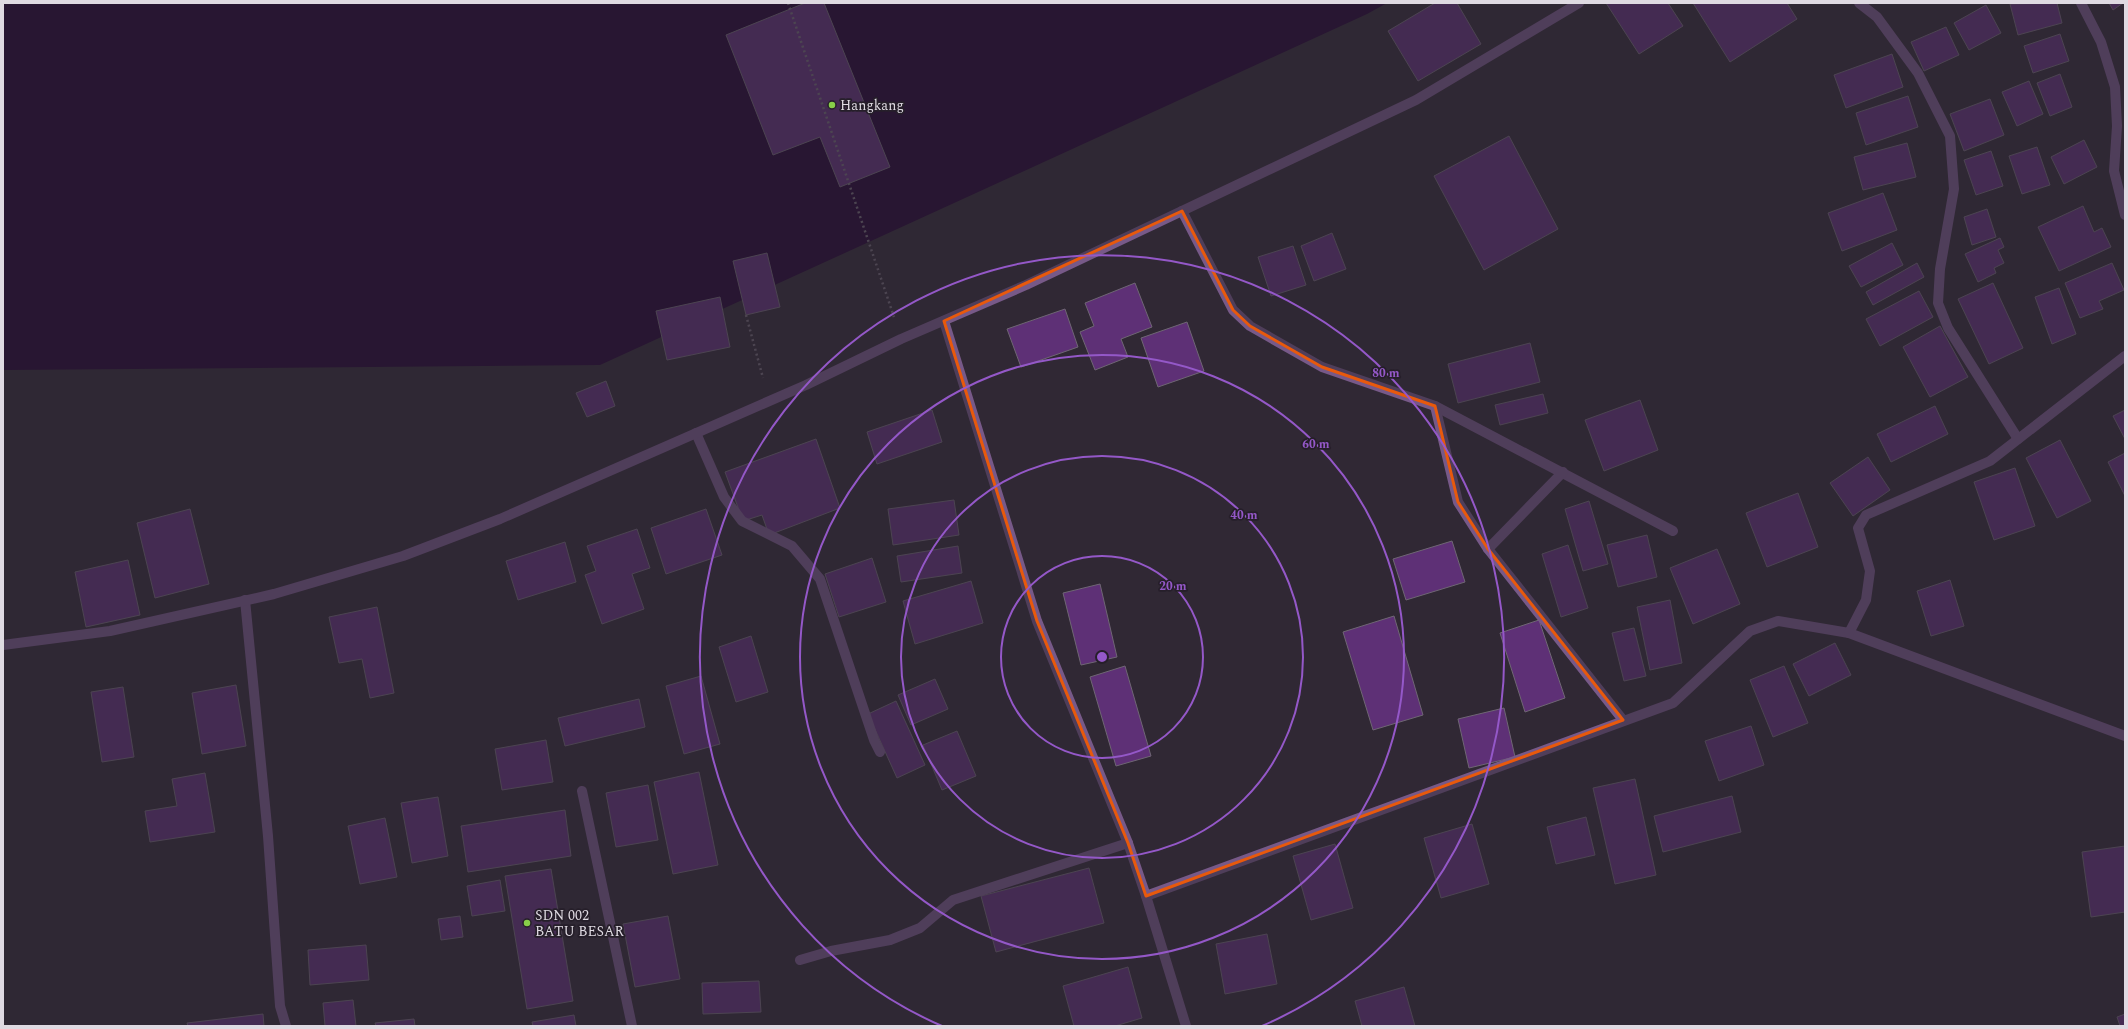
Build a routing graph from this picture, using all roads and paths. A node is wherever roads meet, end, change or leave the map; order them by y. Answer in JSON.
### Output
{"nodes":[{"id":1,"x":788,"y":3,"type":"edge"},
{"id":2,"x":1579,"y":3,"type":"edge"},
{"id":3,"x":1859,"y":3,"type":"edge"},
{"id":4,"x":2081,"y":3,"type":"edge"},
{"id":5,"x":1182,"y":211,"type":"junction"},
{"id":6,"x":2125,"y":215,"type":"edge"},
{"id":7,"x":746,"y":315,"type":"dead end"},
{"id":8,"x":944,"y":321,"type":"junction"},
{"id":9,"x":901,"y":339,"type":"junction"},
{"id":10,"x":2125,"y":356,"type":"edge"},
{"id":11,"x":769,"y":401,"type":"junction"},
{"id":12,"x":1435,"y":406,"type":"junction"},
{"id":13,"x":696,"y":433,"type":"junction"},
{"id":14,"x":2018,"y":439,"type":"junction"},
{"id":15,"x":1563,"y":472,"type":"junction"},
{"id":16,"x":1673,"y":531,"type":"dead end"},
{"id":17,"x":1488,"y":549,"type":"junction"},
{"id":18,"x":245,"y":600,"type":"junction"},
{"id":19,"x":1849,"y":633,"type":"junction"},
{"id":20,"x":3,"y":645,"type":"edge"},
{"id":21,"x":1623,"y":720,"type":"junction"},
{"id":22,"x":2125,"y":736,"type":"edge"},
{"id":23,"x":880,"y":752,"type":"dead end"},
{"id":24,"x":582,"y":791,"type":"dead end"},
{"id":25,"x":1128,"y":843,"type":"junction"},
{"id":26,"x":1146,"y":896,"type":"junction"},
{"id":27,"x":800,"y":960,"type":"dead end"},
{"id":28,"x":286,"y":1026,"type":"edge"},
{"id":29,"x":632,"y":1026,"type":"edge"},
{"id":30,"x":1186,"y":1026,"type":"edge"}],
"edges":[{"from":1,"to":9,"type":"path"},
{"from":2,"to":5,"type":"street"},
{"from":3,"to":14,"type":"street"},
{"from":4,"to":6,"type":"street"},
{"from":5,"to":8,"type":"street"},
{"from":5,"to":12,"type":"street"},
{"from":7,"to":11,"type":"path"},
{"from":8,"to":9,"type":"street"},
{"from":8,"to":25,"type":"street"},
{"from":9,"to":11,"type":"street"},
{"from":10,"to":14,"type":"street"},
{"from":11,"to":13,"type":"street"},
{"from":12,"to":15,"type":"street"},
{"from":12,"to":17,"type":"street"},
{"from":13,"to":18,"type":"street"},
{"from":13,"to":23,"type":"street"},
{"from":14,"to":19,"type":"street"},
{"from":15,"to":16,"type":"street"},
{"from":15,"to":17,"type":"street"},
{"from":17,"to":21,"type":"street"},
{"from":18,"to":20,"type":"street"},
{"from":18,"to":28,"type":"street"},
{"from":19,"to":21,"type":"street"},
{"from":19,"to":22,"type":"street"},
{"from":21,"to":26,"type":"street"},
{"from":24,"to":29,"type":"street"},
{"from":25,"to":26,"type":"street"},
{"from":25,"to":27,"type":"street"},
{"from":26,"to":30,"type":"street"}]}
